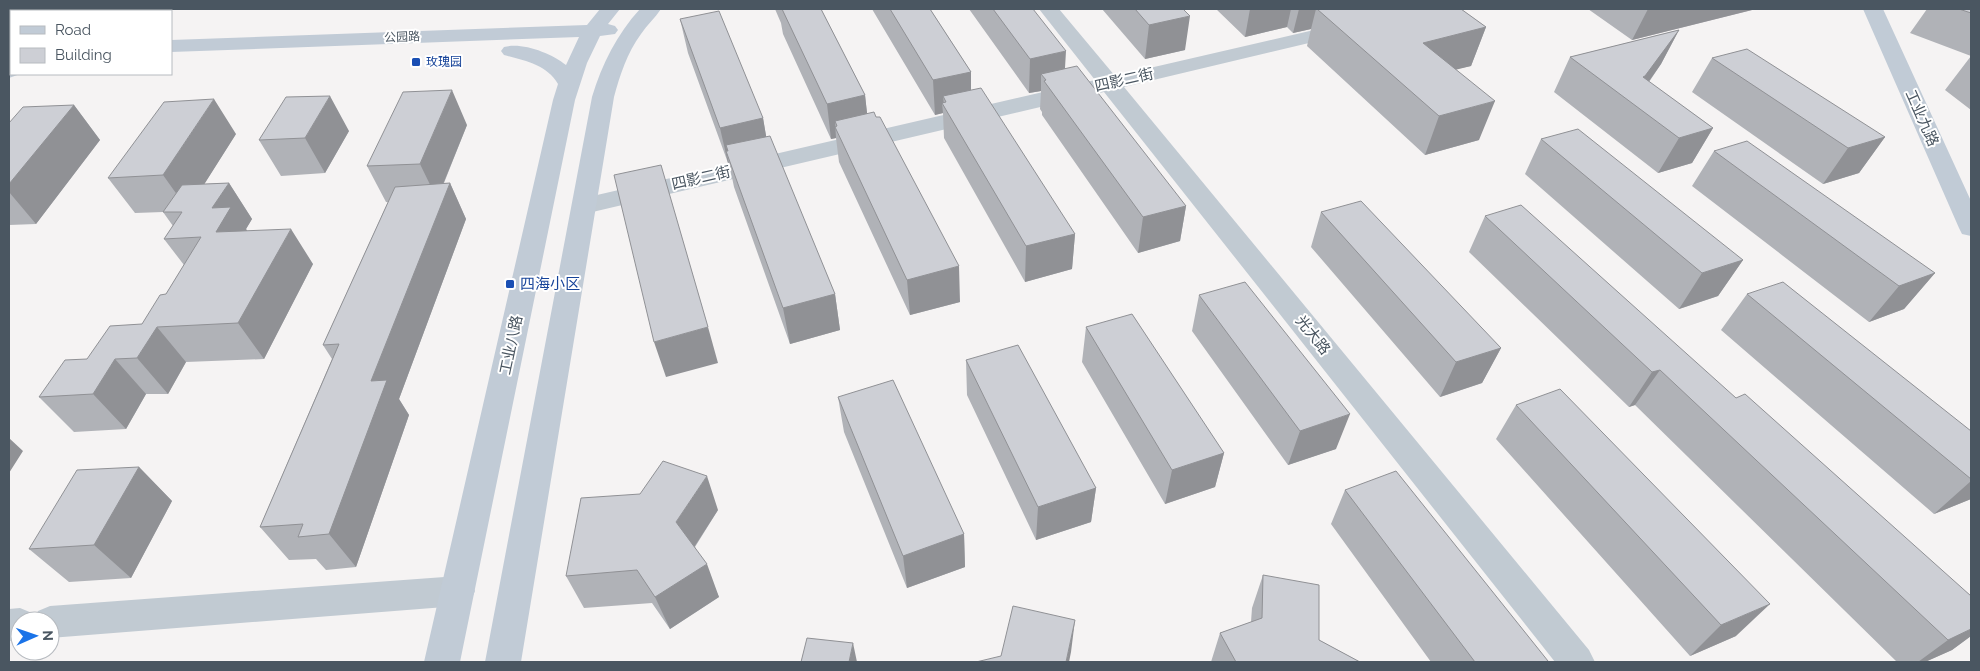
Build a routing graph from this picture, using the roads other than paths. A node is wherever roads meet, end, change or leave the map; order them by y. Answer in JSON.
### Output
{"nodes":[{"id":1,"x":598,"y":9,"type":"edge"},
{"id":2,"x":610,"y":9,"type":"edge"},
{"id":3,"x":651,"y":9,"type":"edge"},
{"id":4,"x":1049,"y":9,"type":"edge"},
{"id":5,"x":1872,"y":9,"type":"edge"},
{"id":6,"x":1365,"y":24,"type":"edge"},
{"id":7,"x":587,"y":39,"type":"junction"},
{"id":8,"x":626,"y":39,"type":"junction"},
{"id":9,"x":515,"y":42,"type":"junction"},
{"id":10,"x":172,"y":46,"type":"edge"},
{"id":11,"x":172,"y":65,"type":"edge"},
{"id":12,"x":569,"y":84,"type":"junction"},
{"id":13,"x":1110,"y":84,"type":"junction"},
{"id":14,"x":584,"y":206,"type":"junction"},
{"id":15,"x":1971,"y":228,"type":"edge"},
{"id":16,"x":458,"y":591,"type":"junction"},
{"id":17,"x":60,"y":621,"type":"edge"},
{"id":18,"x":442,"y":662,"type":"edge"},
{"id":19,"x":503,"y":662,"type":"edge"},
{"id":20,"x":1577,"y":662,"type":"edge"}],
"edges":[{"from":1,"to":9,"type":"main road"},
{"from":2,"to":7,"type":"main road","name":"工业八路"},
{"from":3,"to":8,"type":"main road"},
{"from":4,"to":13,"type":"street","name":"光大路"},
{"from":5,"to":15,"type":"main road","name":"工业九路"},
{"from":6,"to":13,"type":"street","name":"四影二街"},
{"from":7,"to":8,"type":"main road","name":"公园路"},
{"from":7,"to":9,"type":"main road","name":"公园路"},
{"from":7,"to":12,"type":"main road","name":"工业八路"},
{"from":8,"to":14,"type":"main road"},
{"from":9,"to":10,"type":"main road","name":"公园路"},
{"from":9,"to":11,"type":"main road","name":"公园路"},
{"from":9,"to":12,"type":"main road"},
{"from":12,"to":16,"type":"main road","name":"工业八路"},
{"from":13,"to":14,"type":"street","name":"四影二街"},
{"from":13,"to":20,"type":"street","name":"光大路"},
{"from":14,"to":19,"type":"main road"},
{"from":16,"to":17,"type":"street"},
{"from":16,"to":18,"type":"main road","name":"工业八路"}]}
